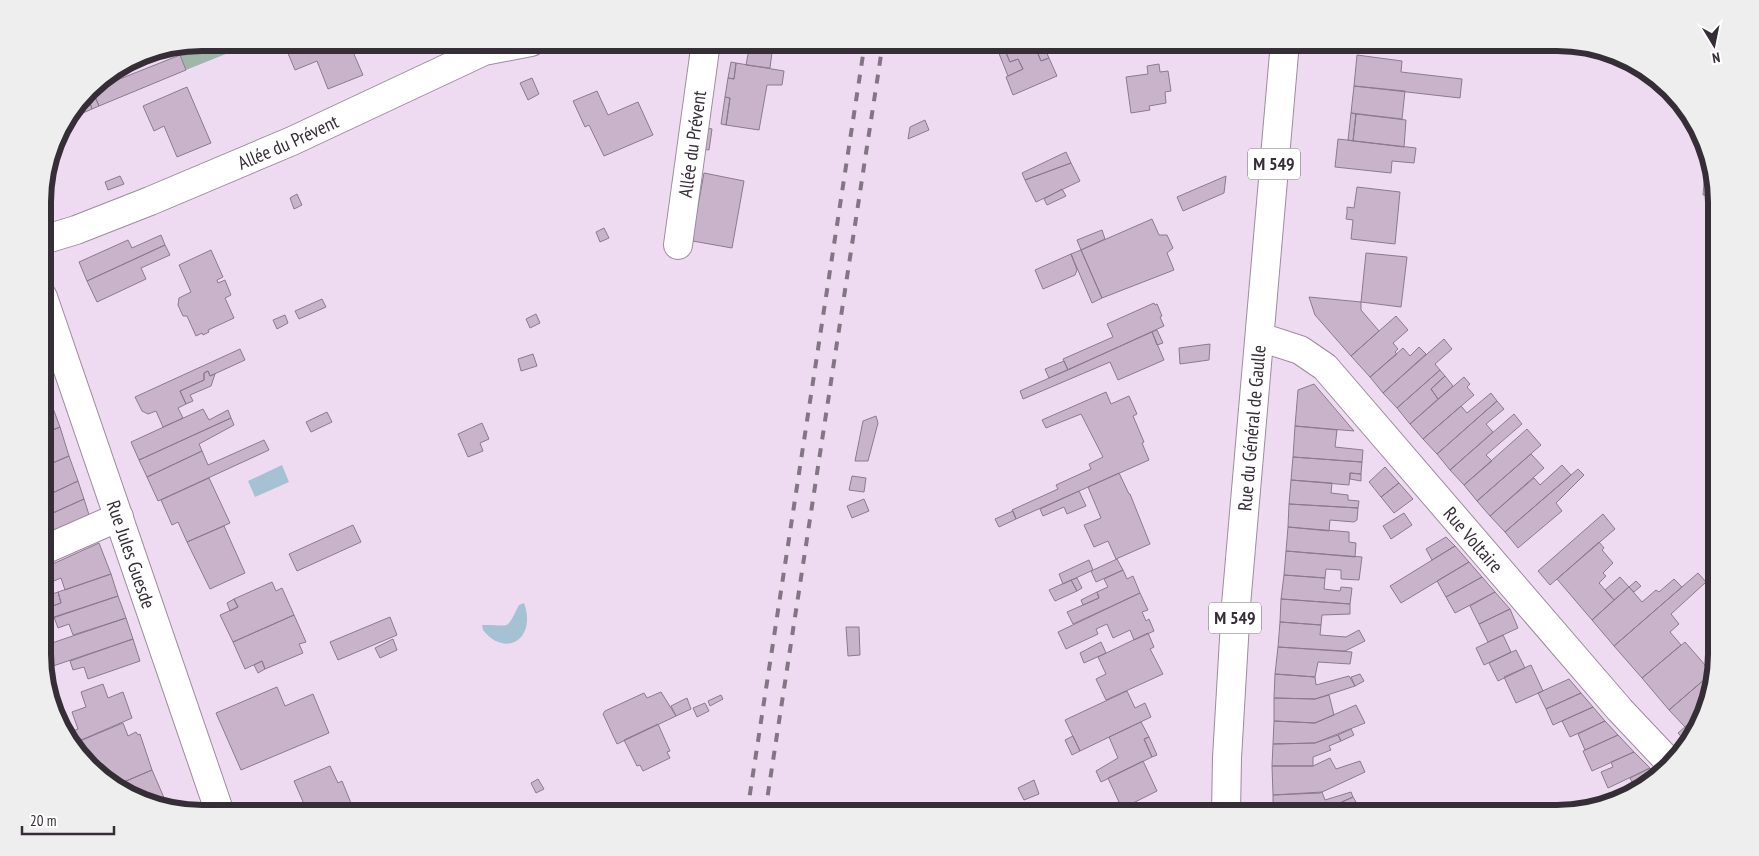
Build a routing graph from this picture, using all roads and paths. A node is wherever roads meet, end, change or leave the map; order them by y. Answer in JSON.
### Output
{"nodes":[{"id":1,"x":1284,"y":51,"type":"edge"},
{"id":2,"x":482,"y":52,"type":"edge"},
{"id":3,"x":705,"y":52,"type":"edge"},
{"id":4,"x":52,"y":237,"type":"edge"},
{"id":5,"x":678,"y":245,"type":"dead end"},
{"id":6,"x":52,"y":322,"type":"edge"},
{"id":7,"x":1260,"y":337,"type":"junction"},
{"id":8,"x":119,"y":517,"type":"junction"},
{"id":9,"x":51,"y":547,"type":"edge"},
{"id":10,"x":1666,"y":759,"type":"edge"},
{"id":11,"x":1226,"y":804,"type":"edge"},
{"id":12,"x":217,"y":805,"type":"edge"}],
"edges":[{"from":1,"to":7,"type":"street","name":"Rue du Général de Gaulle","number":"M 549"},
{"from":2,"to":4,"type":"street","name":"Allée du Prévent"},
{"from":3,"to":5,"type":"street","name":"Allée du Prévent"},
{"from":6,"to":8,"type":"street","name":"Rue Jules Guesde"},
{"from":7,"to":10,"type":"street","name":"Rue Voltaire"},
{"from":7,"to":11,"type":"street","name":"Rue du Général de Gaulle","number":"M 549"},
{"from":8,"to":9,"type":"street"},
{"from":8,"to":12,"type":"street","name":"Rue Jules Guesde"}]}
